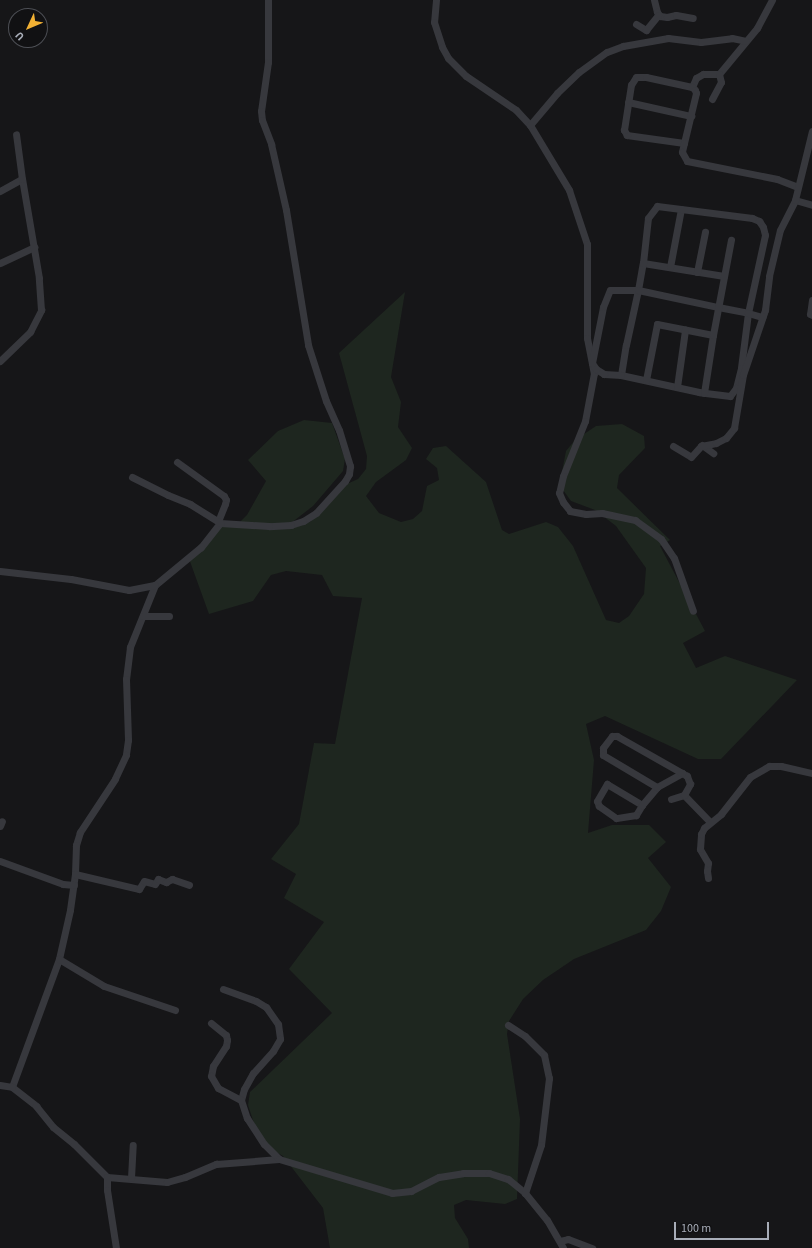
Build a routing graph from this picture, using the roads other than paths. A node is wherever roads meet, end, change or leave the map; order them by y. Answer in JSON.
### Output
{"nodes":[{"id":1,"x":268,"y":0,"type":"edge"},
{"id":2,"x":436,"y":0,"type":"edge"},
{"id":3,"x":654,"y":0,"type":"edge"},
{"id":4,"x":772,"y":0,"type":"edge"},
{"id":5,"x":658,"y":15,"type":"junction"},
{"id":6,"x":693,"y":18,"type":"dead end"},
{"id":7,"x":636,"y":24,"type":"dead end"},
{"id":8,"x":746,"y":41,"type":"junction"},
{"id":9,"x":719,"y":74,"type":"junction"},
{"id":10,"x":692,"y":87,"type":"junction"},
{"id":11,"x":712,"y":99,"type":"dead end"},
{"id":12,"x":628,"y":102,"type":"junction"},
{"id":13,"x":691,"y":116,"type":"junction"},
{"id":14,"x":530,"y":125,"type":"junction"},
{"id":15,"x":812,"y":131,"type":"edge"},
{"id":16,"x":16,"y":134,"type":"dead end"},
{"id":17,"x":684,"y":143,"type":"junction"},
{"id":18,"x":22,"y":178,"type":"junction"},
{"id":19,"x":798,"y":187,"type":"junction"},
{"id":20,"x":0,"y":191,"type":"edge"},
{"id":21,"x":795,"y":200,"type":"junction"},
{"id":22,"x":812,"y":205,"type":"edge"},
{"id":23,"x":681,"y":209,"type":"junction"},
{"id":24,"x":705,"y":232,"type":"dead end"},
{"id":25,"x":731,"y":240,"type":"dead end"},
{"id":26,"x":34,"y":247,"type":"junction"},
{"id":27,"x":0,"y":263,"type":"edge"},
{"id":28,"x":643,"y":263,"type":"junction"},
{"id":29,"x":670,"y":267,"type":"junction"},
{"id":30,"x":697,"y":272,"type":"junction"},
{"id":31,"x":724,"y":276,"type":"junction"},
{"id":32,"x":638,"y":290,"type":"junction"},
{"id":33,"x":812,"y":300,"type":"edge"},
{"id":34,"x":718,"y":307,"type":"junction"},
{"id":35,"x":748,"y":313,"type":"junction"},
{"id":36,"x":812,"y":315,"type":"edge"},
{"id":37,"x":762,"y":317,"type":"junction"},
{"id":38,"x":685,"y":330,"type":"junction"},
{"id":39,"x":712,"y":335,"type":"junction"},
{"id":40,"x":0,"y":361,"type":"edge"},
{"id":41,"x":592,"y":363,"type":"junction"},
{"id":42,"x":621,"y":374,"type":"junction"},
{"id":43,"x":646,"y":380,"type":"junction"},
{"id":44,"x":676,"y":387,"type":"junction"},
{"id":45,"x":704,"y":393,"type":"junction"},
{"id":46,"x":702,"y":445,"type":"junction"},
{"id":47,"x":673,"y":446,"type":"dead end"},
{"id":48,"x":713,"y":453,"type":"dead end"},
{"id":49,"x":177,"y":462,"type":"dead end"},
{"id":50,"x":132,"y":477,"type":"dead end"},
{"id":51,"x":219,"y":522,"type":"junction"},
{"id":52,"x":0,"y":571,"type":"edge"},
{"id":53,"x":155,"y":585,"type":"junction"},
{"id":54,"x":693,"y":611,"type":"dead end"},
{"id":55,"x":143,"y":616,"type":"junction"},
{"id":56,"x":169,"y":616,"type":"dead end"},
{"id":57,"x":812,"y":773,"type":"edge"},
{"id":58,"x":682,"y":774,"type":"junction"},
{"id":59,"x":657,"y":787,"type":"junction"},
{"id":60,"x":684,"y":795,"type":"junction"},
{"id":61,"x":671,"y":799,"type":"dead end"},
{"id":62,"x":642,"y":805,"type":"junction"},
{"id":63,"x":710,"y":822,"type":"junction"},
{"id":64,"x":0,"y":861,"type":"edge"},
{"id":65,"x":75,"y":874,"type":"junction"},
{"id":66,"x":708,"y":878,"type":"dead end"},
{"id":67,"x":74,"y":885,"type":"junction"},
{"id":68,"x":189,"y":885,"type":"dead end"},
{"id":69,"x":59,"y":959,"type":"junction"},
{"id":70,"x":223,"y":988,"type":"dead end"},
{"id":71,"x":175,"y":1010,"type":"dead end"},
{"id":72,"x":211,"y":1023,"type":"dead end"},
{"id":73,"x":508,"y":1025,"type":"dead end"},
{"id":74,"x":0,"y":1085,"type":"edge"},
{"id":75,"x":12,"y":1087,"type":"junction"},
{"id":76,"x":241,"y":1100,"type":"junction"},
{"id":77,"x":133,"y":1145,"type":"dead end"},
{"id":78,"x":279,"y":1159,"type":"junction"},
{"id":79,"x":107,"y":1177,"type":"junction"},
{"id":80,"x":131,"y":1178,"type":"junction"},
{"id":81,"x":525,"y":1193,"type":"junction"},
{"id":82,"x":560,"y":1241,"type":"junction"},
{"id":83,"x":116,"y":1248,"type":"edge"},
{"id":84,"x":563,"y":1248,"type":"edge"},
{"id":85,"x":592,"y":1248,"type":"edge"}],
"edges":[{"from":1,"to":51,"type":"street"},
{"from":2,"to":14,"type":"street"},
{"from":3,"to":5,"type":"street"},
{"from":4,"to":8,"type":"street"},
{"from":5,"to":6,"type":"street"},
{"from":5,"to":7,"type":"street"},
{"from":8,"to":9,"type":"street"},
{"from":8,"to":14,"type":"street"},
{"from":9,"to":10,"type":"street"},
{"from":9,"to":11,"type":"street"},
{"from":10,"to":12,"type":"street"},
{"from":10,"to":13,"type":"street"},
{"from":12,"to":13,"type":"street"},
{"from":12,"to":17,"type":"street"},
{"from":13,"to":17,"type":"street"},
{"from":14,"to":41,"type":"street"},
{"from":15,"to":19,"type":"street"},
{"from":16,"to":18,"type":"street"},
{"from":17,"to":19,"type":"street"},
{"from":18,"to":20,"type":"street"},
{"from":18,"to":26,"type":"street"},
{"from":19,"to":21,"type":"street"},
{"from":21,"to":22,"type":"street"},
{"from":21,"to":37,"type":"street"},
{"from":23,"to":28,"type":"street"},
{"from":23,"to":29,"type":"street"},
{"from":23,"to":35,"type":"street"},
{"from":24,"to":30,"type":"street"},
{"from":25,"to":31,"type":"street"},
{"from":26,"to":27,"type":"street"},
{"from":26,"to":40,"type":"street"},
{"from":28,"to":29,"type":"street"},
{"from":28,"to":32,"type":"street"},
{"from":29,"to":30,"type":"street"},
{"from":30,"to":31,"type":"street"},
{"from":31,"to":34,"type":"street"},
{"from":32,"to":34,"type":"street"},
{"from":32,"to":41,"type":"street"},
{"from":32,"to":42,"type":"street"},
{"from":33,"to":36,"type":"street"},
{"from":34,"to":35,"type":"street"},
{"from":34,"to":39,"type":"street"},
{"from":35,"to":37,"type":"street"},
{"from":35,"to":45,"type":"street"},
{"from":37,"to":46,"type":"street"},
{"from":38,"to":39,"type":"street"},
{"from":38,"to":43,"type":"street"},
{"from":38,"to":44,"type":"street"},
{"from":39,"to":45,"type":"street"},
{"from":41,"to":42,"type":"street"},
{"from":41,"to":54,"type":"street"},
{"from":42,"to":43,"type":"street"},
{"from":43,"to":44,"type":"street"},
{"from":44,"to":45,"type":"street"},
{"from":46,"to":47,"type":"street"},
{"from":46,"to":48,"type":"street"},
{"from":49,"to":51,"type":"street"},
{"from":50,"to":51,"type":"street"},
{"from":51,"to":53,"type":"street"},
{"from":52,"to":53,"type":"street"},
{"from":53,"to":55,"type":"street"},
{"from":55,"to":56,"type":"street"},
{"from":55,"to":65,"type":"street"},
{"from":57,"to":63,"type":"street"},
{"from":58,"to":59,"type":"street"},
{"from":58,"to":59,"type":"street"},
{"from":58,"to":60,"type":"street"},
{"from":59,"to":62,"type":"street"},
{"from":60,"to":61,"type":"street"},
{"from":60,"to":63,"type":"street"},
{"from":62,"to":62,"type":"street"},
{"from":63,"to":66,"type":"street"},
{"from":64,"to":67,"type":"street"},
{"from":65,"to":67,"type":"street"},
{"from":65,"to":68,"type":"street"},
{"from":67,"to":69,"type":"street"},
{"from":69,"to":71,"type":"street"},
{"from":69,"to":75,"type":"street"},
{"from":70,"to":76,"type":"street"},
{"from":72,"to":76,"type":"street"},
{"from":73,"to":81,"type":"street"},
{"from":74,"to":75,"type":"street"},
{"from":75,"to":79,"type":"street"},
{"from":76,"to":78,"type":"street"},
{"from":77,"to":80,"type":"street"},
{"from":78,"to":80,"type":"street"},
{"from":78,"to":81,"type":"street"},
{"from":79,"to":80,"type":"street"},
{"from":79,"to":83,"type":"street"},
{"from":81,"to":82,"type":"street"},
{"from":82,"to":84,"type":"street"},
{"from":82,"to":85,"type":"street"}]}
